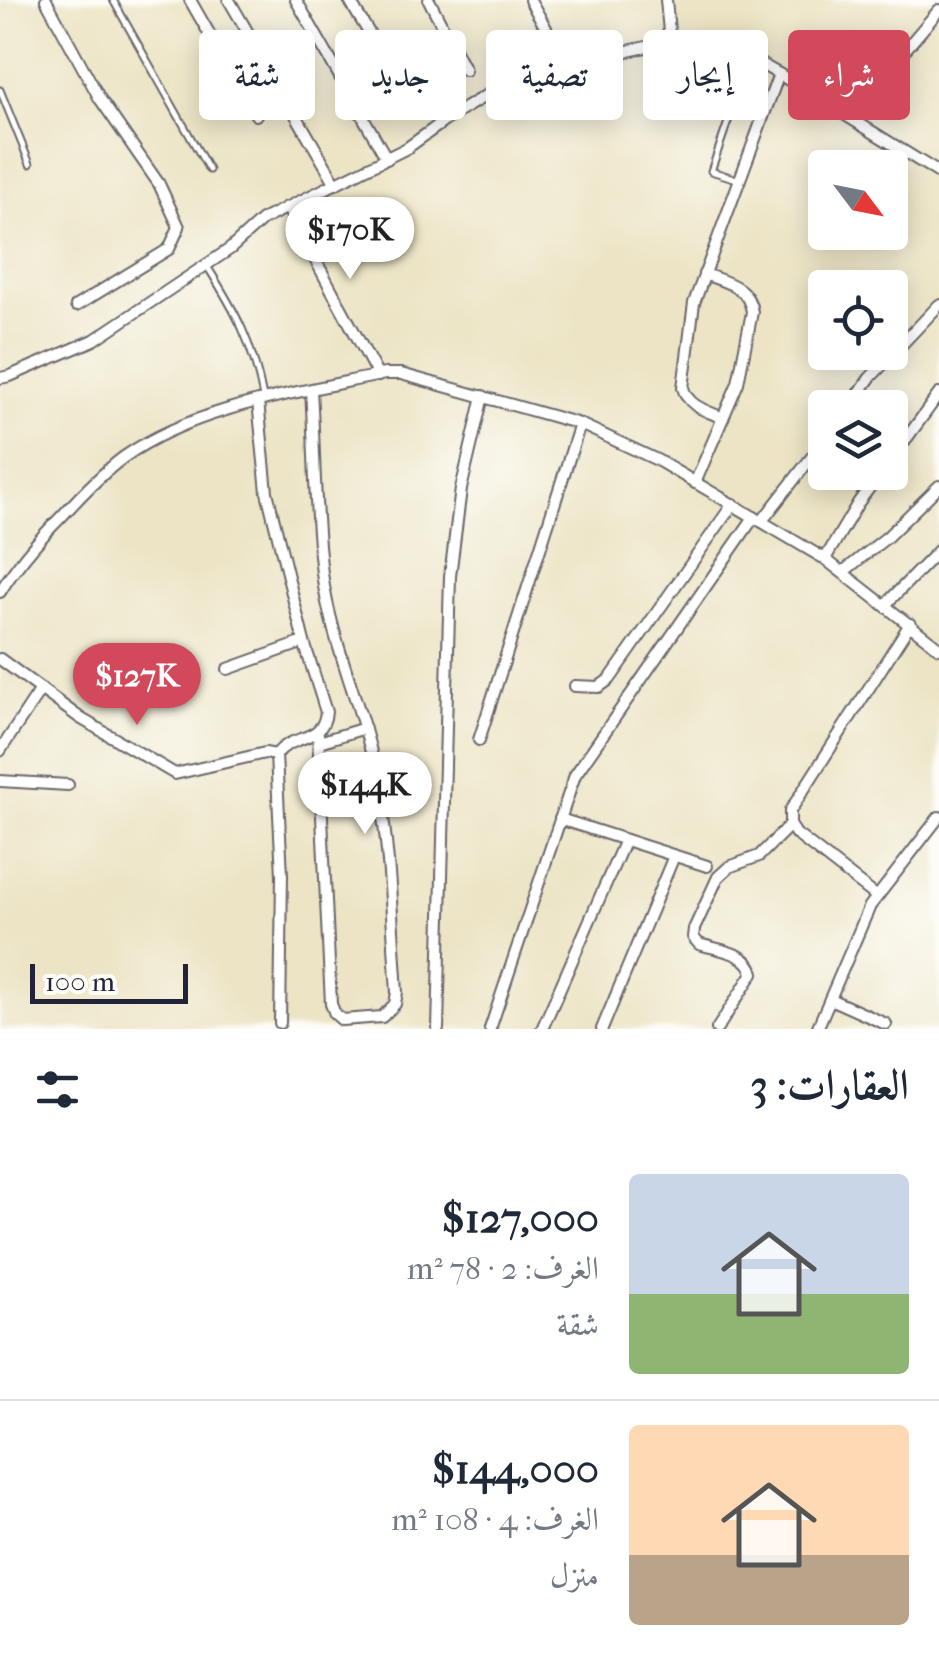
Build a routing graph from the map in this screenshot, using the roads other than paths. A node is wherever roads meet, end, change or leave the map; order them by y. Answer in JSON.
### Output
{"nodes":[{"id":1,"x":46,"y":0,"type":"edge"},
{"id":2,"x":113,"y":0,"type":"edge"},
{"id":3,"x":190,"y":0,"type":"edge"},
{"id":4,"x":229,"y":0,"type":"edge"},
{"id":5,"x":296,"y":0,"type":"edge"},
{"id":6,"x":368,"y":0,"type":"edge"},
{"id":7,"x":428,"y":0,"type":"edge"},
{"id":8,"x":530,"y":0,"type":"edge"},
{"id":9,"x":666,"y":0,"type":"edge"},
{"id":10,"x":352,"y":4,"type":"edge"},
{"id":11,"x":939,"y":10,"type":"edge"},
{"id":12,"x":207,"y":30,"type":"edge"},
{"id":13,"x":367,"y":30,"type":"edge"},
{"id":14,"x":444,"y":30,"type":"edge"},
{"id":15,"x":547,"y":30,"type":"edge"},
{"id":16,"x":669,"y":30,"type":"edge"},
{"id":17,"x":910,"y":45,"type":"edge"},
{"id":18,"x":768,"y":68,"type":"edge"},
{"id":19,"x":779,"y":74,"type":"junction"},
{"id":20,"x":0,"y":90,"type":"edge"},
{"id":21,"x":486,"y":96,"type":"edge"},
{"id":22,"x":729,"y":120,"type":"edge"},
{"id":23,"x":387,"y":159,"type":"junction"},
{"id":24,"x":30,"y":164,"type":"dead end"},
{"id":25,"x":209,"y":170,"type":"dead end"},
{"id":26,"x":939,"y":173,"type":"edge"},
{"id":27,"x":739,"y":180,"type":"junction"},
{"id":28,"x":336,"y":184,"type":"junction"},
{"id":29,"x":287,"y":207,"type":"junction"},
{"id":30,"x":205,"y":264,"type":"junction"},
{"id":31,"x":704,"y":274,"type":"junction"},
{"id":32,"x":939,"y":305,"type":"edge"},
{"id":33,"x":76,"y":306,"type":"dead end"},
{"id":34,"x":378,"y":376,"type":"junction"},
{"id":35,"x":0,"y":378,"type":"edge"},
{"id":36,"x":312,"y":390,"type":"junction"},
{"id":37,"x":861,"y":390,"type":"edge"},
{"id":38,"x":939,"y":394,"type":"edge"},
{"id":39,"x":483,"y":396,"type":"junction"},
{"id":40,"x":261,"y":400,"type":"junction"},
{"id":41,"x":723,"y":418,"type":"junction"},
{"id":42,"x":580,"y":424,"type":"junction"},
{"id":43,"x":908,"y":436,"type":"edge"},
{"id":44,"x":808,"y":460,"type":"edge"},
{"id":45,"x":696,"y":483,"type":"junction"},
{"id":46,"x":939,"y":486,"type":"edge"},
{"id":47,"x":867,"y":490,"type":"edge"},
{"id":48,"x":732,"y":504,"type":"junction"},
{"id":49,"x":758,"y":519,"type":"junction"},
{"id":50,"x":939,"y":550,"type":"edge"},
{"id":51,"x":826,"y":559,"type":"junction"},
{"id":52,"x":843,"y":572,"type":"junction"},
{"id":53,"x":0,"y":592,"type":"edge"},
{"id":54,"x":886,"y":604,"type":"junction"},
{"id":55,"x":910,"y":624,"type":"junction"},
{"id":56,"x":304,"y":642,"type":"junction"},
{"id":57,"x":939,"y":648,"type":"edge"},
{"id":58,"x":0,"y":659,"type":"edge"},
{"id":59,"x":228,"y":669,"type":"dead end"},
{"id":60,"x":575,"y":686,"type":"dead end"},
{"id":61,"x":40,"y":689,"type":"junction"},
{"id":62,"x":365,"y":728,"type":"junction"},
{"id":63,"x":318,"y":738,"type":"junction"},
{"id":64,"x":480,"y":740,"type":"dead end"},
{"id":65,"x":0,"y":750,"type":"edge"},
{"id":66,"x":276,"y":755,"type":"junction"},
{"id":67,"x":0,"y":781,"type":"edge"},
{"id":68,"x":68,"y":785,"type":"dead end"},
{"id":69,"x":939,"y":818,"type":"edge"},
{"id":70,"x":560,"y":819,"type":"junction"},
{"id":71,"x":790,"y":825,"type":"junction"},
{"id":72,"x":625,"y":840,"type":"junction"},
{"id":73,"x":674,"y":856,"type":"junction"},
{"id":74,"x":708,"y":866,"type":"dead end"},
{"id":75,"x":876,"y":896,"type":"junction"},
{"id":76,"x":830,"y":999,"type":"junction"},
{"id":77,"x":280,"y":1023,"type":"dead end"},
{"id":78,"x":886,"y":1024,"type":"dead end"},
{"id":79,"x":438,"y":1029,"type":"edge"},
{"id":80,"x":490,"y":1029,"type":"edge"},
{"id":81,"x":542,"y":1029,"type":"edge"},
{"id":82,"x":602,"y":1029,"type":"edge"},
{"id":83,"x":717,"y":1029,"type":"edge"},
{"id":84,"x":817,"y":1029,"type":"edge"}],
"edges":[{"from":1,"to":33,"type":"street"},
{"from":2,"to":25,"type":"lane"},
{"from":3,"to":12,"type":"street"},
{"from":4,"to":28,"type":"street"},
{"from":5,"to":23,"type":"street"},
{"from":6,"to":10,"type":"street"},
{"from":7,"to":14,"type":"street"},
{"from":8,"to":15,"type":"street"},
{"from":9,"to":16,"type":"street"},
{"from":10,"to":13,"type":"street"},
{"from":11,"to":17,"type":"street"},
{"from":18,"to":19,"type":"street"},
{"from":19,"to":26,"type":"street"},
{"from":19,"to":27,"type":"street"},
{"from":20,"to":24,"type":"lane"},
{"from":21,"to":23,"type":"street"},
{"from":22,"to":27,"type":"lane"},
{"from":23,"to":28,"type":"street"},
{"from":27,"to":31,"type":"street"},
{"from":28,"to":29,"type":"street"},
{"from":29,"to":30,"type":"street"},
{"from":29,"to":34,"type":"street"},
{"from":30,"to":35,"type":"street"},
{"from":30,"to":40,"type":"lane"},
{"from":31,"to":41,"type":"street"},
{"from":31,"to":41,"type":"street"},
{"from":32,"to":37,"type":"street"},
{"from":34,"to":36,"type":"street"},
{"from":34,"to":39,"type":"street"},
{"from":36,"to":40,"type":"street"},
{"from":36,"to":62,"type":"street"},
{"from":38,"to":43,"type":"street"},
{"from":39,"to":42,"type":"street"},
{"from":39,"to":79,"type":"street"},
{"from":40,"to":53,"type":"street"},
{"from":40,"to":56,"type":"street"},
{"from":41,"to":45,"type":"street"},
{"from":42,"to":45,"type":"street"},
{"from":42,"to":64,"type":"street"},
{"from":44,"to":49,"type":"street"},
{"from":45,"to":48,"type":"street"},
{"from":46,"to":52,"type":"street"},
{"from":47,"to":51,"type":"street"},
{"from":48,"to":49,"type":"street"},
{"from":48,"to":60,"type":"street"},
{"from":49,"to":51,"type":"street"},
{"from":49,"to":70,"type":"street"},
{"from":50,"to":54,"type":"street"},
{"from":51,"to":52,"type":"street"},
{"from":52,"to":54,"type":"street"},
{"from":54,"to":55,"type":"street"},
{"from":55,"to":57,"type":"street"},
{"from":55,"to":71,"type":"street"},
{"from":56,"to":59,"type":"street"},
{"from":56,"to":63,"type":"street"},
{"from":58,"to":61,"type":"street"},
{"from":61,"to":65,"type":"street"},
{"from":61,"to":66,"type":"street"},
{"from":62,"to":63,"type":"street"},
{"from":62,"to":63,"type":"street"},
{"from":63,"to":66,"type":"street"},
{"from":66,"to":77,"type":"street"},
{"from":67,"to":68,"type":"street"},
{"from":69,"to":75,"type":"street"},
{"from":70,"to":72,"type":"street"},
{"from":70,"to":80,"type":"street"},
{"from":71,"to":75,"type":"street"},
{"from":71,"to":83,"type":"street"},
{"from":72,"to":73,"type":"street"},
{"from":72,"to":81,"type":"street"},
{"from":73,"to":74,"type":"street"},
{"from":73,"to":82,"type":"street"},
{"from":75,"to":76,"type":"street"},
{"from":76,"to":78,"type":"street"},
{"from":76,"to":84,"type":"street"}]}
